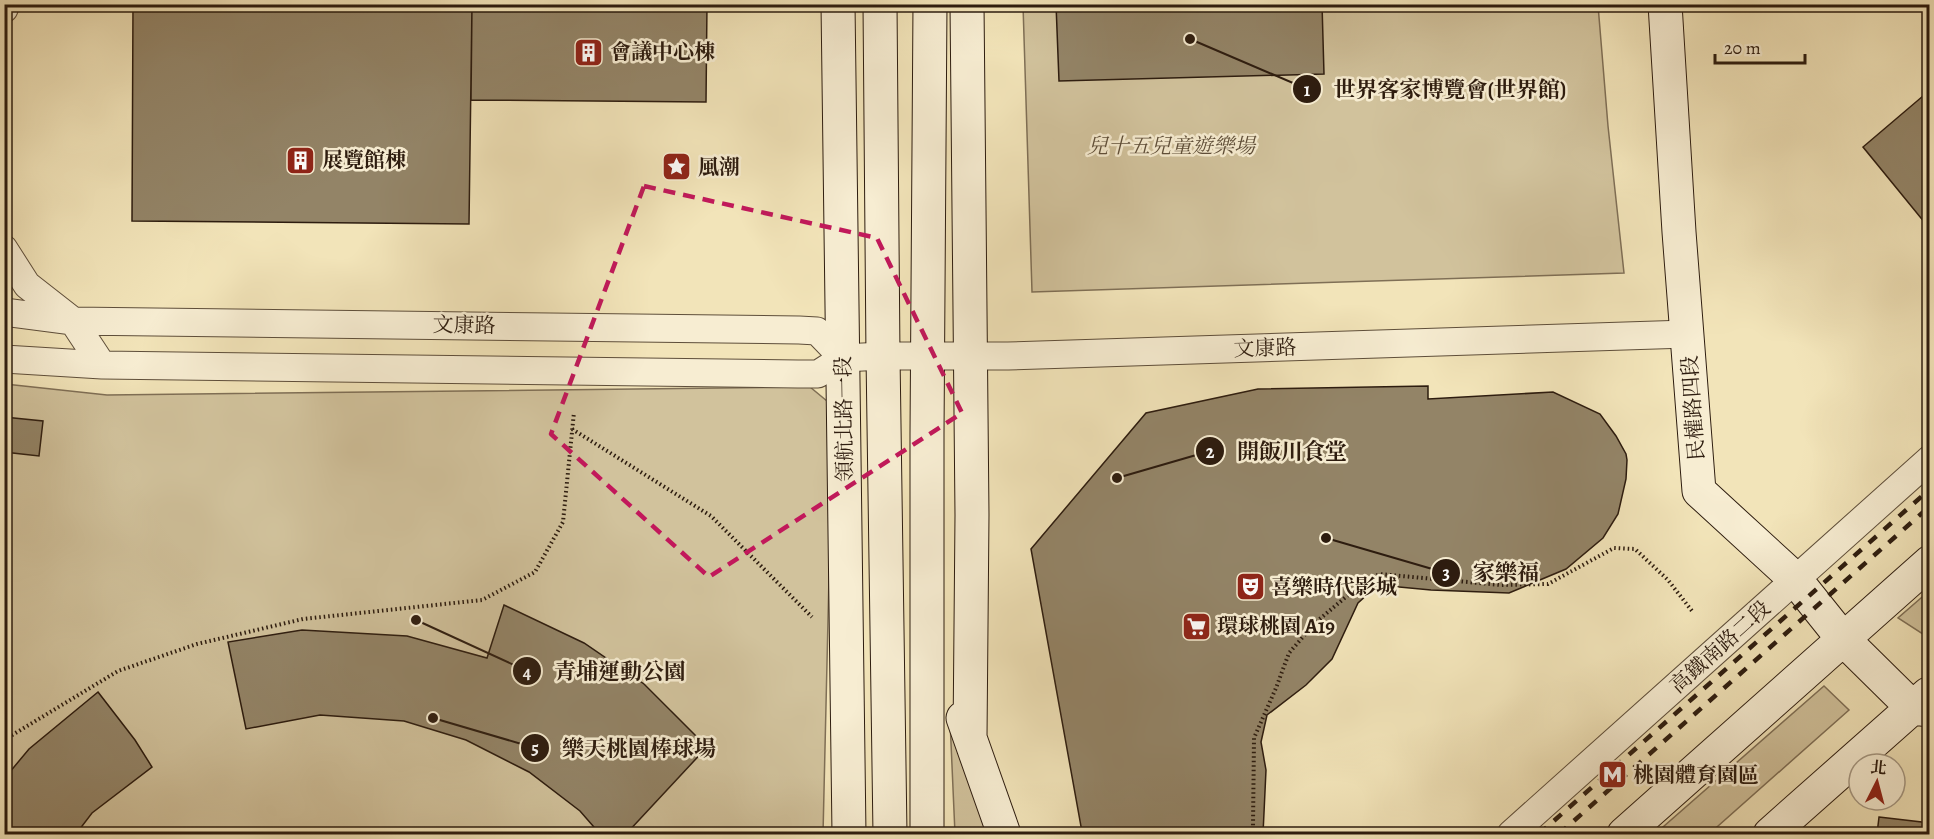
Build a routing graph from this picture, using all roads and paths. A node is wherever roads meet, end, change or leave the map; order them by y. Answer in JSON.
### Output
{"nodes":[{"id":1,"x":6,"y":4,"type":"edge"},
{"id":2,"x":838,"y":4,"type":"edge"},
{"id":3,"x":880,"y":4,"type":"edge"},
{"id":4,"x":930,"y":4,"type":"edge"},
{"id":5,"x":967,"y":4,"type":"edge"},
{"id":6,"x":1665,"y":4,"type":"edge"},
{"id":7,"x":4,"y":9,"type":"edge"},
{"id":8,"x":4,"y":249,"type":"edge"},
{"id":9,"x":4,"y":312,"type":"edge"},
{"id":10,"x":73,"y":321,"type":"junction"},
{"id":11,"x":1687,"y":334,"type":"junction"},
{"id":12,"x":883,"y":356,"type":"junction"},
{"id":13,"x":928,"y":356,"type":"junction"},
{"id":14,"x":970,"y":357,"type":"junction"},
{"id":15,"x":843,"y":358,"type":"junction"},
{"id":16,"x":4,"y":359,"type":"edge"},
{"id":17,"x":102,"y":365,"type":"junction"},
{"id":18,"x":574,"y":412,"type":"dead end"},
{"id":19,"x":572,"y":429,"type":"junction"},
{"id":20,"x":1929,"y":459,"type":"edge"},
{"id":21,"x":972,"y":515,"type":"junction"},
{"id":22,"x":1929,"y":562,"type":"edge"},
{"id":23,"x":1795,"y":579,"type":"junction"},
{"id":24,"x":1692,"y":611,"type":"dead end"},
{"id":25,"x":812,"y":617,"type":"dead end"},
{"id":26,"x":1843,"y":639,"type":"junction"},
{"id":27,"x":927,"y":668,"type":"junction"},
{"id":28,"x":1924,"y":704,"type":"edge"},
{"id":29,"x":970,"y":737,"type":"junction"},
{"id":30,"x":4,"y":740,"type":"edge"},
{"id":31,"x":849,"y":834,"type":"edge"},
{"id":32,"x":890,"y":834,"type":"edge"},
{"id":33,"x":927,"y":834,"type":"edge"},
{"id":34,"x":1004,"y":834,"type":"edge"},
{"id":35,"x":1251,"y":834,"type":"edge"},
{"id":36,"x":1510,"y":834,"type":"edge"},
{"id":37,"x":1624,"y":834,"type":"edge"},
{"id":38,"x":1770,"y":834,"type":"edge"}],
"edges":[{"from":1,"to":7,"type":"street"},
{"from":2,"to":15,"type":"street","name":"領航北路一段"},
{"from":3,"to":12,"type":"street","name":"領航北路一段"},
{"from":4,"to":13,"type":"street"},
{"from":5,"to":14,"type":"street"},
{"from":6,"to":11,"type":"street","name":"民權路四段"},
{"from":8,"to":10,"type":"street"},
{"from":9,"to":10,"type":"street","name":"文康路"},
{"from":10,"to":15,"type":"street","name":"文康路"},
{"from":10,"to":17,"type":"street"},
{"from":11,"to":14,"type":"street","name":"文康路"},
{"from":11,"to":23,"type":"street","name":"民權路四段"},
{"from":12,"to":13,"type":"street","name":"文康路"},
{"from":12,"to":15,"type":"street","name":"文康路"},
{"from":12,"to":32,"type":"street","name":"領航北路一段"},
{"from":13,"to":14,"type":"street","name":"文康路"},
{"from":13,"to":27,"type":"street"},
{"from":14,"to":21,"type":"street"},
{"from":15,"to":17,"type":"street","name":"文康路"},
{"from":15,"to":31,"type":"street","name":"領航北路一段"},
{"from":16,"to":17,"type":"street","name":"文康路"},
{"from":18,"to":19,"type":"path"},
{"from":19,"to":25,"type":"path"},
{"from":19,"to":30,"type":"path"},
{"from":20,"to":23,"type":"street","name":"高鐵南路二段"},
{"from":21,"to":27,"type":"street"},
{"from":21,"to":29,"type":"street"},
{"from":22,"to":26,"type":"street"},
{"from":23,"to":26,"type":"street","name":"民權路四段"},
{"from":23,"to":36,"type":"street","name":"高鐵南路二段"},
{"from":24,"to":35,"type":"path"},
{"from":26,"to":28,"type":"street","name":"民權路四段"},
{"from":26,"to":37,"type":"street"},
{"from":27,"to":29,"type":"street"},
{"from":27,"to":33,"type":"street"},
{"from":28,"to":38,"type":"street"},
{"from":29,"to":34,"type":"street"}]}
